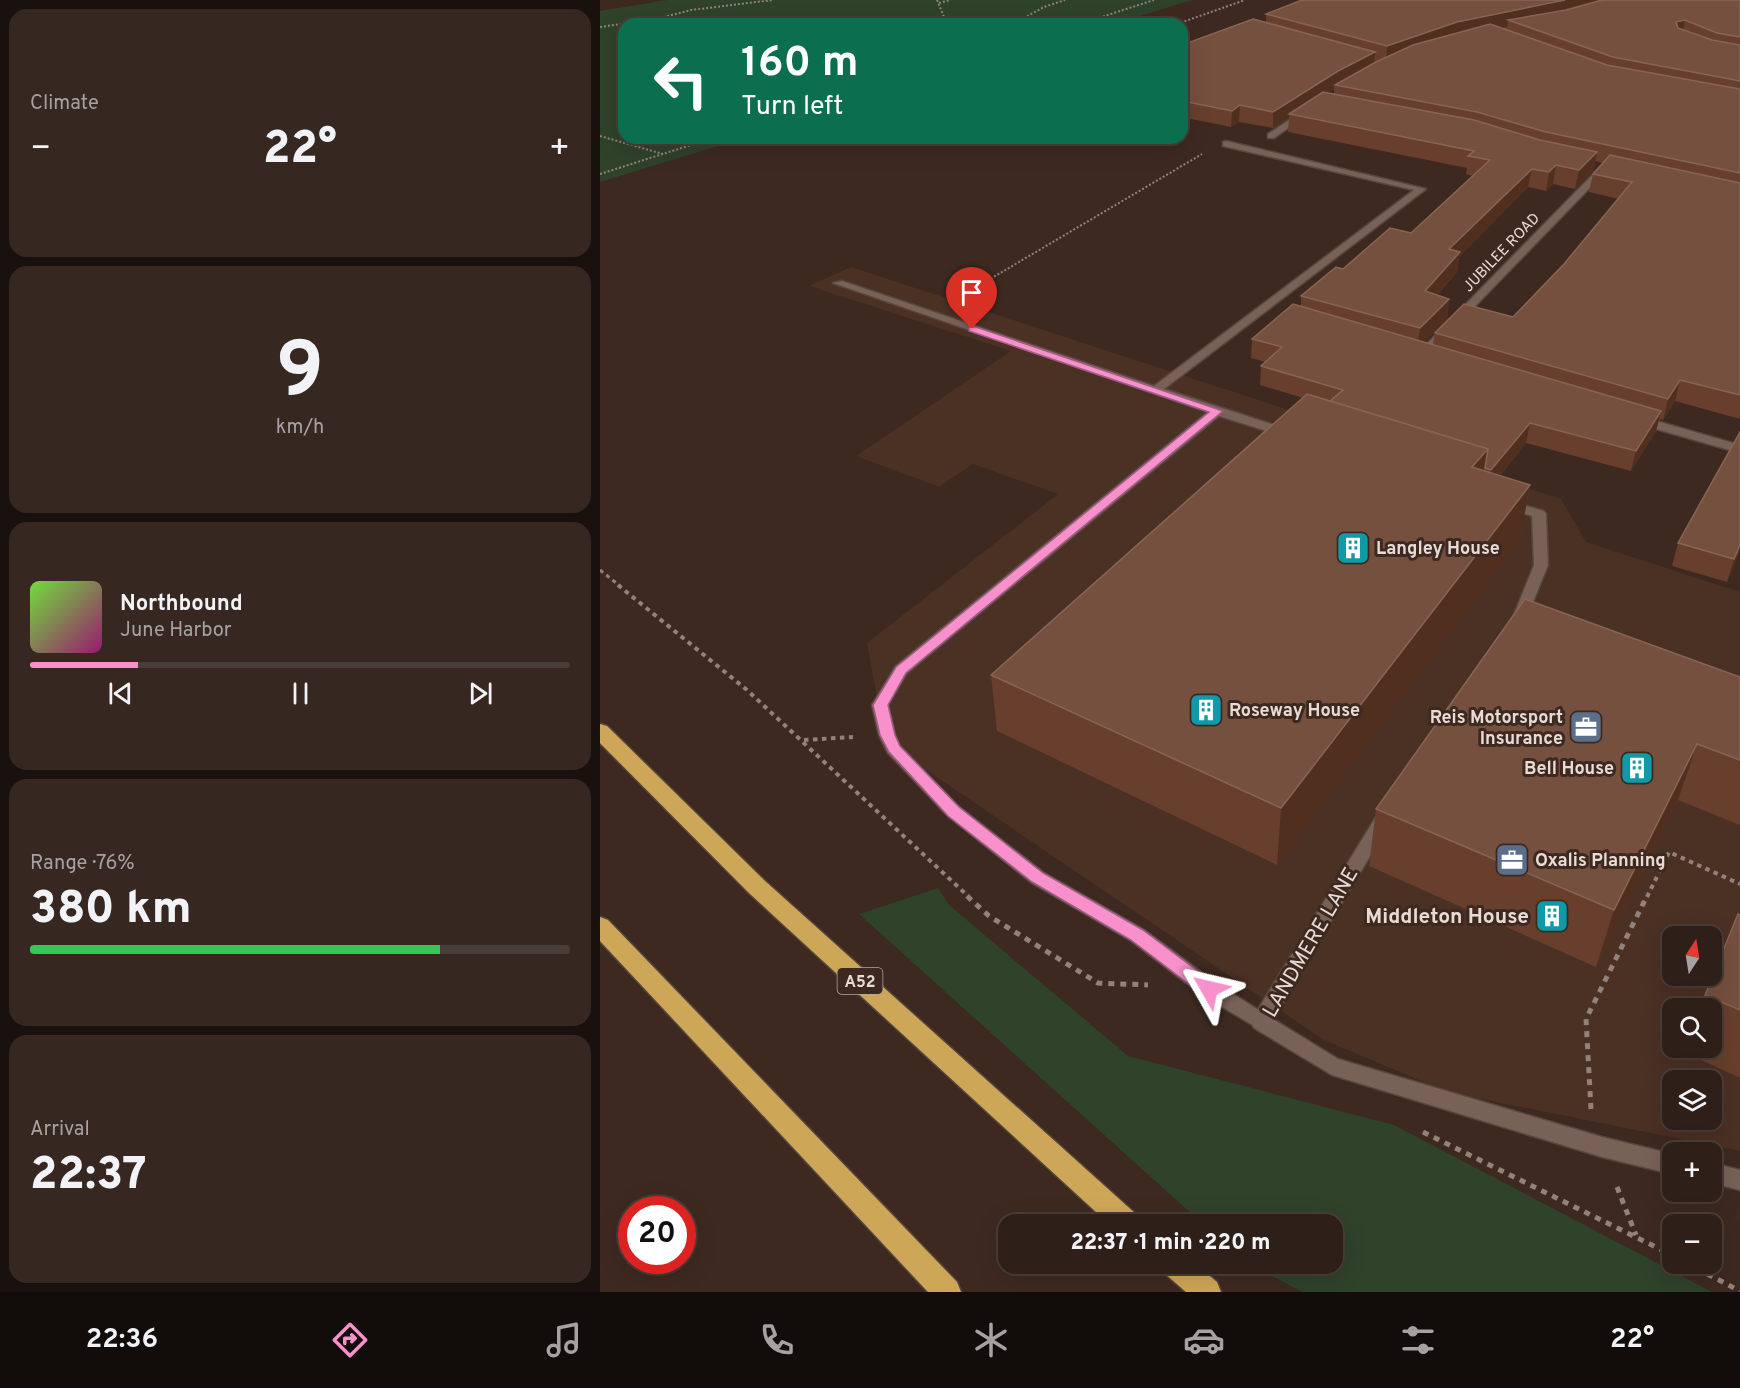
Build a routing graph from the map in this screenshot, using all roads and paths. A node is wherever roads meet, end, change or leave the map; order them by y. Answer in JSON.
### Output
{"nodes":[{"id":1,"x":773,"y":0,"type":"edge"},
{"id":2,"x":950,"y":0,"type":"edge"},
{"id":3,"x":1065,"y":0,"type":"edge"},
{"id":4,"x":1154,"y":0,"type":"edge"},
{"id":5,"x":1245,"y":0,"type":"edge"},
{"id":6,"x":938,"y":2,"type":"edge"},
{"id":7,"x":661,"y":18,"type":"edge"},
{"id":8,"x":946,"y":18,"type":"edge"},
{"id":9,"x":1024,"y":18,"type":"edge"},
{"id":10,"x":1098,"y":18,"type":"edge"},
{"id":11,"x":1188,"y":20,"type":"edge"},
{"id":12,"x":618,"y":24,"type":"edge"},
{"id":13,"x":600,"y":27,"type":"edge"},
{"id":14,"x":1310,"y":110,"type":"edge"},
{"id":15,"x":600,"y":136,"type":"edge"},
{"id":16,"x":1271,"y":136,"type":"dead end"},
{"id":17,"x":618,"y":141,"type":"edge"},
{"id":18,"x":628,"y":144,"type":"edge"},
{"id":19,"x":695,"y":144,"type":"edge"},
{"id":20,"x":1226,"y":144,"type":"joint"},
{"id":21,"x":664,"y":154,"type":"junction"},
{"id":22,"x":1605,"y":168,"type":"edge"},
{"id":23,"x":600,"y":174,"type":"edge"},
{"id":24,"x":838,"y":283,"type":"dead end"},
{"id":25,"x":931,"y":315,"type":"junction"},
{"id":26,"x":1420,"y":357,"type":"edge"},
{"id":27,"x":1152,"y":389,"type":"junction"},
{"id":28,"x":1217,"y":411,"type":"junction"},
{"id":29,"x":1624,"y":416,"type":"edge"},
{"id":30,"x":1306,"y":440,"type":"edge"},
{"id":31,"x":1740,"y":449,"type":"edge"},
{"id":32,"x":1494,"y":500,"type":"edge"},
{"id":33,"x":600,"y":570,"type":"edge"},
{"id":34,"x":1506,"y":637,"type":"edge"},
{"id":35,"x":600,"y":731,"type":"edge"},
{"id":36,"x":887,"y":735,"type":"junction"},
{"id":37,"x":803,"y":740,"type":"junction"},
{"id":38,"x":1393,"y":802,"type":"edge"},
{"id":39,"x":1740,"y":884,"type":"edge"},
{"id":40,"x":600,"y":926,"type":"edge"},
{"id":41,"x":1209,"y":989,"type":"junction"},
{"id":42,"x":1261,"y":1022,"type":"junction"},
{"id":43,"x":1412,"y":1126,"type":"dead end"},
{"id":44,"x":1602,"y":1147,"type":"junction"},
{"id":45,"x":1662,"y":1162,"type":"edge"},
{"id":46,"x":1722,"y":1176,"type":"edge"},
{"id":47,"x":1740,"y":1180,"type":"edge"},
{"id":48,"x":1117,"y":1214,"type":"edge"},
{"id":49,"x":1636,"y":1235,"type":"junction"},
{"id":50,"x":1662,"y":1250,"type":"edge"},
{"id":51,"x":1186,"y":1274,"type":"edge"},
{"id":52,"x":1706,"y":1274,"type":"edge"},
{"id":53,"x":947,"y":1292,"type":"edge"},
{"id":54,"x":1207,"y":1292,"type":"edge"},
{"id":55,"x":1740,"y":1292,"type":"edge"}],
"edges":[{"from":1,"to":7,"type":"path"},
{"from":2,"to":6,"type":"path"},
{"from":3,"to":9,"type":"path"},
{"from":4,"to":10,"type":"path"},
{"from":5,"to":11,"type":"path"},
{"from":6,"to":8,"type":"path"},
{"from":12,"to":13,"type":"path"},
{"from":14,"to":16,"type":"street"},
{"from":15,"to":17,"type":"path"},
{"from":18,"to":21,"type":"path"},
{"from":19,"to":21,"type":"path"},
{"from":20,"to":25,"type":"path"},
{"from":20,"to":27,"type":"street"},
{"from":21,"to":23,"type":"path"},
{"from":22,"to":26,"type":"street","name":"JUBILEE ROAD"},
{"from":24,"to":25,"type":"street"},
{"from":25,"to":27,"type":"street"},
{"from":27,"to":28,"type":"street"},
{"from":28,"to":30,"type":"street"},
{"from":28,"to":36,"type":"street"},
{"from":29,"to":31,"type":"street"},
{"from":32,"to":34,"type":"street"},
{"from":33,"to":37,"type":"path"},
{"from":35,"to":48,"type":"highway","number":"A52"},
{"from":36,"to":37,"type":"path"},
{"from":36,"to":41,"type":"street"},
{"from":37,"to":41,"type":"path"},
{"from":38,"to":42,"type":"street","name":"LANDMERE LANE"},
{"from":39,"to":44,"type":"path"},
{"from":40,"to":53,"type":"highway"},
{"from":41,"to":42,"type":"street"},
{"from":42,"to":44,"type":"street","name":"LANDMERE LANE"},
{"from":43,"to":49,"type":"path"},
{"from":44,"to":45,"type":"street","name":"LANDMERE LANE"},
{"from":44,"to":49,"type":"path"},
{"from":46,"to":47,"type":"street"},
{"from":49,"to":50,"type":"path"},
{"from":51,"to":54,"type":"highway"},
{"from":52,"to":55,"type":"path"}]}
